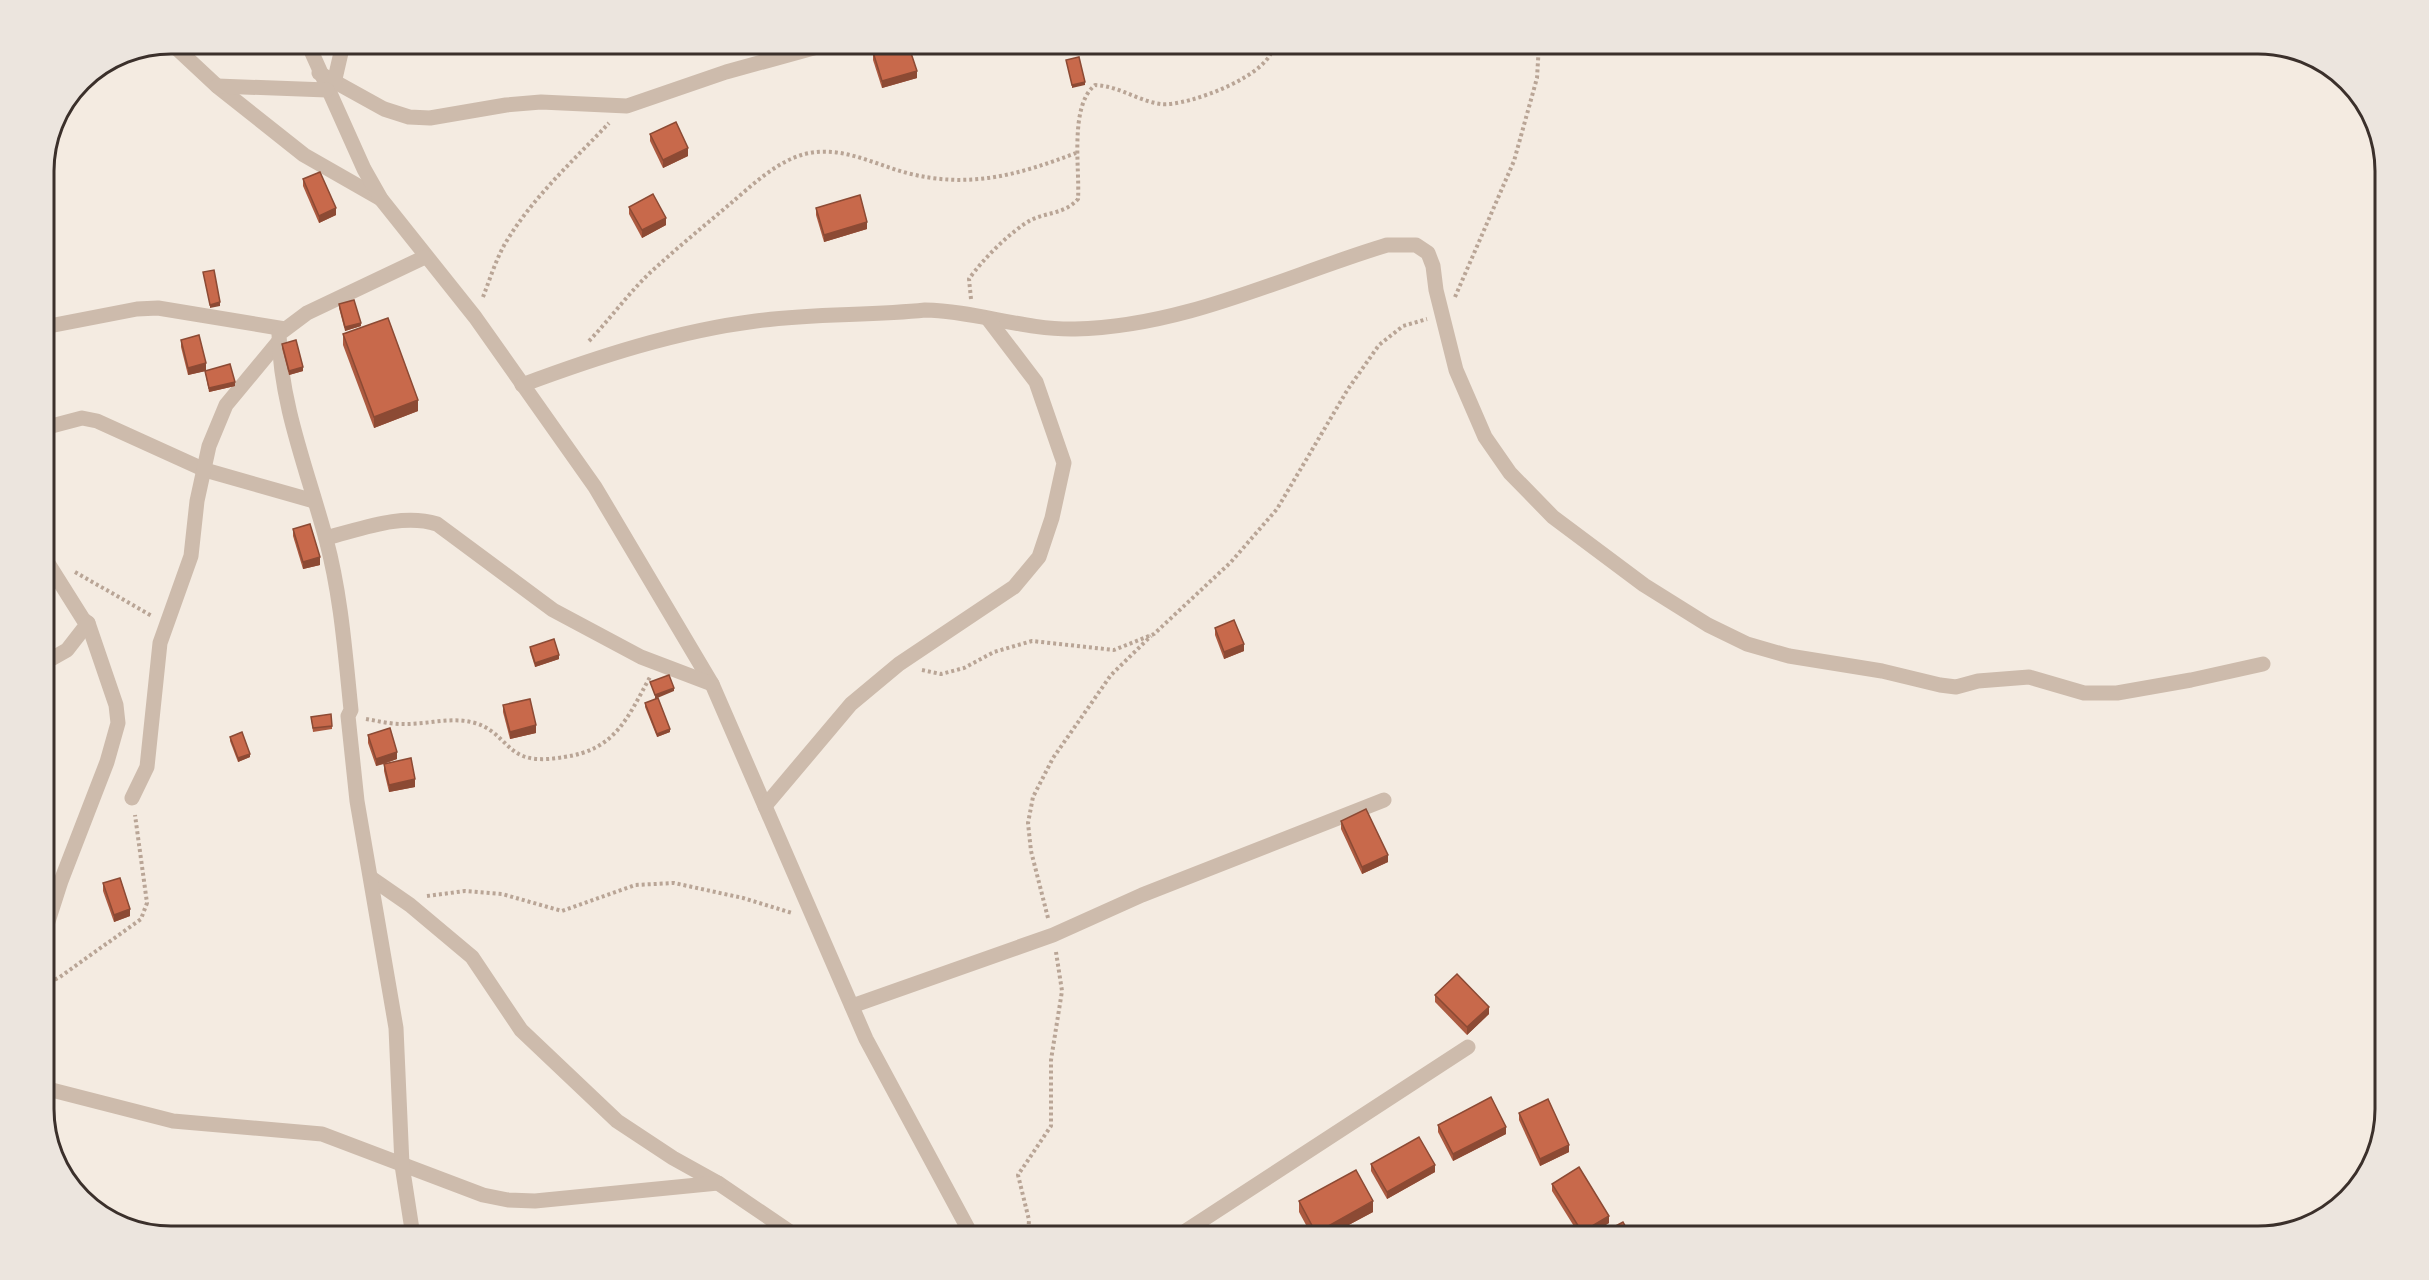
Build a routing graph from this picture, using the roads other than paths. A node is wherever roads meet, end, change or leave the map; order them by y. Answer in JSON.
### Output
{"nodes":[{"id":1,"x":183,"y":54,"type":"edge"},
{"id":2,"x":312,"y":54,"type":"edge"},
{"id":3,"x":340,"y":54,"type":"edge"},
{"id":4,"x":792,"y":54,"type":"edge"},
{"id":5,"x":217,"y":86,"type":"junction"},
{"id":6,"x":331,"y":86,"type":"junction"},
{"id":7,"x":381,"y":199,"type":"junction"},
{"id":8,"x":425,"y":257,"type":"junction"},
{"id":9,"x":982,"y":318,"type":"junction"},
{"id":10,"x":54,"y":325,"type":"edge"},
{"id":11,"x":282,"y":335,"type":"junction"},
{"id":12,"x":522,"y":385,"type":"junction"},
{"id":13,"x":54,"y":425,"type":"edge"},
{"id":14,"x":205,"y":470,"type":"junction"},
{"id":15,"x":314,"y":501,"type":"junction"},
{"id":16,"x":326,"y":538,"type":"junction"},
{"id":17,"x":54,"y":574,"type":"edge"},
{"id":18,"x":88,"y":623,"type":"junction"},
{"id":19,"x":54,"y":657,"type":"edge"},
{"id":20,"x":2263,"y":663,"type":"dead end"},
{"id":21,"x":712,"y":684,"type":"junction"},
{"id":22,"x":132,"y":798,"type":"road end"},
{"id":23,"x":1384,"y":800,"type":"dead end"},
{"id":24,"x":765,"y":806,"type":"junction"},
{"id":25,"x":371,"y":878,"type":"junction"},
{"id":26,"x":54,"y":903,"type":"edge"},
{"id":27,"x":852,"y":1006,"type":"junction"},
{"id":28,"x":1468,"y":1047,"type":"dead end"},
{"id":29,"x":54,"y":1091,"type":"edge"},
{"id":30,"x":402,"y":1165,"type":"junction"},
{"id":31,"x":718,"y":1183,"type":"junction"},
{"id":32,"x":411,"y":1226,"type":"edge"},
{"id":33,"x":781,"y":1226,"type":"edge"},
{"id":34,"x":967,"y":1226,"type":"edge"},
{"id":35,"x":1193,"y":1226,"type":"edge"}],
"edges":[{"from":1,"to":5,"type":"street"},
{"from":2,"to":6,"type":"street"},
{"from":3,"to":6,"type":"street"},
{"from":4,"to":6,"type":"street"},
{"from":5,"to":6,"type":"street"},
{"from":5,"to":7,"type":"street"},
{"from":6,"to":7,"type":"street"},
{"from":7,"to":8,"type":"street"},
{"from":8,"to":11,"type":"street"},
{"from":8,"to":12,"type":"street"},
{"from":9,"to":12,"type":"street"},
{"from":9,"to":20,"type":"street"},
{"from":9,"to":24,"type":"street"},
{"from":10,"to":11,"type":"street"},
{"from":11,"to":14,"type":"street"},
{"from":11,"to":15,"type":"street"},
{"from":12,"to":21,"type":"street"},
{"from":13,"to":14,"type":"street"},
{"from":14,"to":15,"type":"street"},
{"from":14,"to":22,"type":"street"},
{"from":15,"to":16,"type":"street"},
{"from":16,"to":21,"type":"street"},
{"from":16,"to":25,"type":"street"},
{"from":17,"to":18,"type":"street"},
{"from":18,"to":19,"type":"street"},
{"from":18,"to":26,"type":"street"},
{"from":21,"to":24,"type":"street"},
{"from":23,"to":27,"type":"street"},
{"from":24,"to":27,"type":"street"},
{"from":25,"to":30,"type":"street"},
{"from":25,"to":31,"type":"street"},
{"from":27,"to":34,"type":"street"},
{"from":28,"to":35,"type":"street"},
{"from":29,"to":30,"type":"street"},
{"from":30,"to":31,"type":"street"},
{"from":30,"to":32,"type":"street"},
{"from":31,"to":33,"type":"street"}]}
